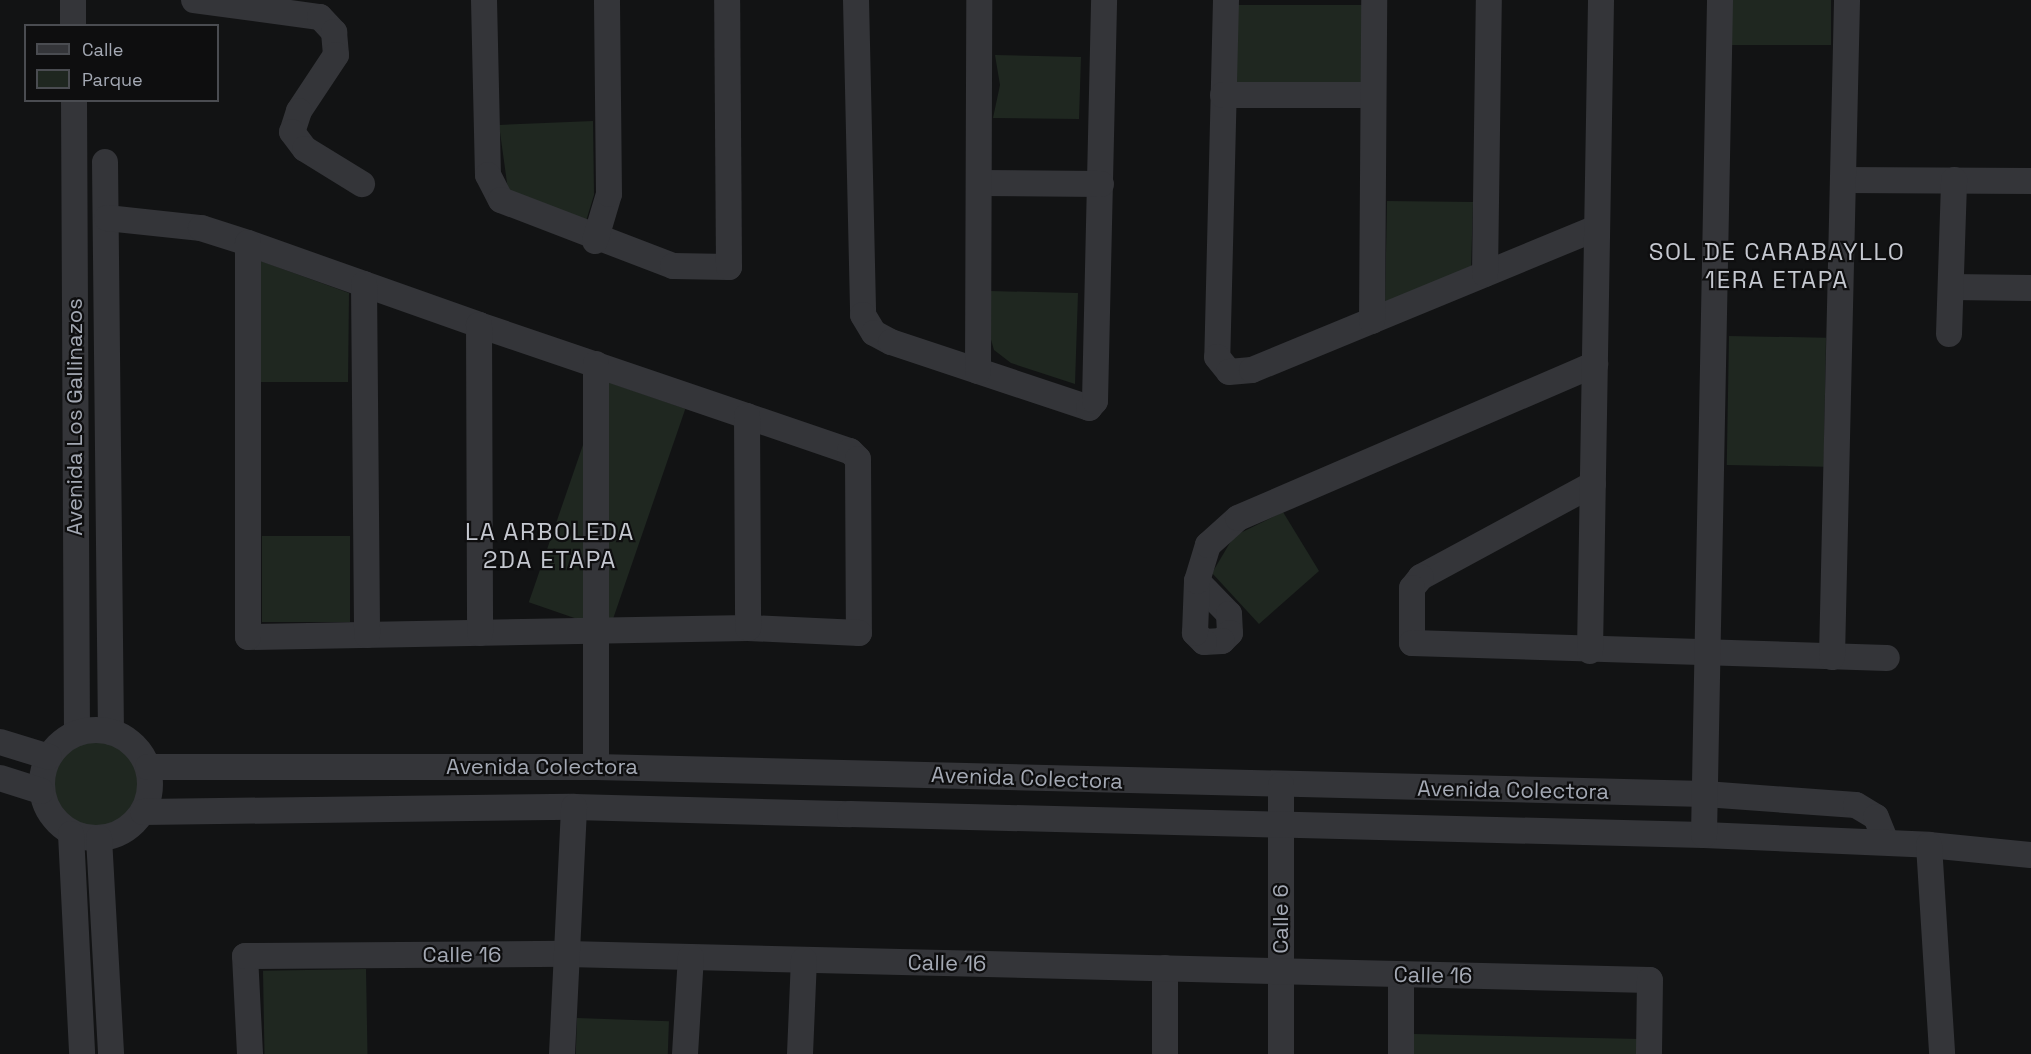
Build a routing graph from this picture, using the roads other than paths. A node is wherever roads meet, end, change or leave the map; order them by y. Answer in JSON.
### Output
{"nodes":[{"id":1,"x":73,"y":0,"type":"edge"},
{"id":2,"x":194,"y":0,"type":"edge"},
{"id":3,"x":484,"y":0,"type":"edge"},
{"id":4,"x":607,"y":0,"type":"edge"},
{"id":5,"x":727,"y":0,"type":"edge"},
{"id":6,"x":856,"y":0,"type":"edge"},
{"id":7,"x":979,"y":0,"type":"edge"},
{"id":8,"x":1104,"y":0,"type":"edge"},
{"id":9,"x":1226,"y":0,"type":"edge"},
{"id":10,"x":1374,"y":0,"type":"edge"},
{"id":11,"x":1489,"y":0,"type":"edge"},
{"id":12,"x":1601,"y":0,"type":"edge"},
{"id":13,"x":1720,"y":0,"type":"edge"},
{"id":14,"x":1847,"y":0,"type":"edge"},
{"id":15,"x":73,"y":24,"type":"edge"},
{"id":16,"x":1223,"y":94,"type":"junction"},
{"id":17,"x":1373,"y":95,"type":"junction"},
{"id":18,"x":74,"y":102,"type":"edge"},
{"id":19,"x":105,"y":162,"type":"dead end"},
{"id":20,"x":1843,"y":180,"type":"junction"},
{"id":21,"x":1954,"y":180,"type":"junction"},
{"id":22,"x":2031,"y":181,"type":"edge"},
{"id":23,"x":979,"y":183,"type":"junction"},
{"id":24,"x":362,"y":184,"type":"dead end"},
{"id":25,"x":1101,"y":184,"type":"junction"},
{"id":26,"x":107,"y":218,"type":"junction"},
{"id":27,"x":1597,"y":228,"type":"junction"},
{"id":28,"x":594,"y":241,"type":"junction"},
{"id":29,"x":248,"y":243,"type":"junction"},
{"id":30,"x":1485,"y":274,"type":"junction"},
{"id":31,"x":364,"y":284,"type":"junction"},
{"id":32,"x":1952,"y":287,"type":"junction"},
{"id":33,"x":2031,"y":288,"type":"edge"},
{"id":34,"x":1372,"y":321,"type":"junction"},
{"id":35,"x":479,"y":325,"type":"junction"},
{"id":36,"x":1949,"y":334,"type":"dead end"},
{"id":37,"x":596,"y":364,"type":"junction"},
{"id":38,"x":1594,"y":364,"type":"junction"},
{"id":39,"x":978,"y":371,"type":"junction"},
{"id":40,"x":747,"y":416,"type":"junction"},
{"id":41,"x":1593,"y":484,"type":"junction"},
{"id":42,"x":1197,"y":581,"type":"dead end"},
{"id":43,"x":748,"y":628,"type":"junction"},
{"id":44,"x":596,"y":631,"type":"junction"},
{"id":45,"x":480,"y":633,"type":"junction"},
{"id":46,"x":367,"y":635,"type":"junction"},
{"id":47,"x":1590,"y":651,"type":"junction"},
{"id":48,"x":1708,"y":653,"type":"junction"},
{"id":49,"x":1832,"y":657,"type":"junction"},
{"id":50,"x":1887,"y":658,"type":"dead end"},
{"id":51,"x":111,"y":732,"type":"junction"},
{"id":52,"x":77,"y":733,"type":"junction"},
{"id":53,"x":0,"y":742,"type":"edge"},
{"id":54,"x":49,"y":757,"type":"junction"},
{"id":55,"x":596,"y":766,"type":"junction"},
{"id":56,"x":148,"y":767,"type":"junction"},
{"id":57,"x":0,"y":778,"type":"edge"},
{"id":58,"x":1281,"y":785,"type":"junction"},
{"id":59,"x":41,"y":790,"type":"junction"},
{"id":60,"x":1705,"y":794,"type":"junction"},
{"id":61,"x":574,"y":807,"type":"junction"},
{"id":62,"x":142,"y":812,"type":"junction"},
{"id":63,"x":1281,"y":828,"type":"junction"},
{"id":64,"x":71,"y":834,"type":"junction"},
{"id":65,"x":1704,"y":835,"type":"junction"},
{"id":66,"x":99,"y":838,"type":"junction"},
{"id":67,"x":1886,"y":842,"type":"junction"},
{"id":68,"x":1929,"y":844,"type":"junction"},
{"id":69,"x":2031,"y":855,"type":"edge"},
{"id":70,"x":567,"y":954,"type":"junction"},
{"id":71,"x":691,"y":957,"type":"junction"},
{"id":72,"x":804,"y":960,"type":"junction"},
{"id":73,"x":1165,"y":968,"type":"junction"},
{"id":74,"x":1281,"y":971,"type":"junction"},
{"id":75,"x":1401,"y":974,"type":"junction"},
{"id":76,"x":82,"y":1054,"type":"edge"},
{"id":77,"x":111,"y":1054,"type":"edge"},
{"id":78,"x":250,"y":1054,"type":"edge"},
{"id":79,"x":562,"y":1054,"type":"edge"},
{"id":80,"x":685,"y":1054,"type":"edge"},
{"id":81,"x":800,"y":1054,"type":"edge"},
{"id":82,"x":1165,"y":1054,"type":"edge"},
{"id":83,"x":1281,"y":1054,"type":"edge"},
{"id":84,"x":1401,"y":1054,"type":"edge"},
{"id":85,"x":1649,"y":1054,"type":"edge"},
{"id":86,"x":1942,"y":1054,"type":"edge"}],
"edges":[{"from":1,"to":15,"type":"street"},
{"from":2,"to":24,"type":"street"},
{"from":3,"to":28,"type":"street"},
{"from":4,"to":28,"type":"street"},
{"from":5,"to":28,"type":"street"},
{"from":6,"to":39,"type":"street"},
{"from":7,"to":23,"type":"street"},
{"from":8,"to":25,"type":"street"},
{"from":9,"to":16,"type":"street"},
{"from":10,"to":17,"type":"street"},
{"from":11,"to":30,"type":"street"},
{"from":12,"to":27,"type":"street"},
{"from":13,"to":48,"type":"street"},
{"from":14,"to":20,"type":"street"},
{"from":16,"to":17,"type":"street"},
{"from":16,"to":34,"type":"street"},
{"from":17,"to":34,"type":"street"},
{"from":18,"to":52,"type":"street","name":"Avenida Los Gallinazos"},
{"from":19,"to":26,"type":"street","name":"Avenida Los Gallinazos"},
{"from":20,"to":21,"type":"street"},
{"from":20,"to":49,"type":"street"},
{"from":21,"to":22,"type":"street"},
{"from":21,"to":32,"type":"street"},
{"from":23,"to":25,"type":"street"},
{"from":23,"to":39,"type":"street"},
{"from":25,"to":39,"type":"street"},
{"from":26,"to":29,"type":"street"},
{"from":26,"to":51,"type":"street","name":"Avenida Los Gallinazos"},
{"from":27,"to":30,"type":"street"},
{"from":27,"to":38,"type":"street"},
{"from":29,"to":31,"type":"street"},
{"from":29,"to":46,"type":"street"},
{"from":30,"to":34,"type":"street"},
{"from":31,"to":35,"type":"street"},
{"from":31,"to":46,"type":"street"},
{"from":32,"to":33,"type":"street"},
{"from":32,"to":36,"type":"street"},
{"from":35,"to":37,"type":"street"},
{"from":35,"to":45,"type":"street"},
{"from":37,"to":40,"type":"street"},
{"from":37,"to":44,"type":"street"},
{"from":38,"to":41,"type":"street"},
{"from":38,"to":42,"type":"street"},
{"from":40,"to":43,"type":"street"},
{"from":40,"to":43,"type":"street"},
{"from":41,"to":47,"type":"street"},
{"from":41,"to":47,"type":"street"},
{"from":43,"to":44,"type":"street"},
{"from":44,"to":45,"type":"street"},
{"from":44,"to":55,"type":"street"},
{"from":45,"to":46,"type":"street"},
{"from":47,"to":48,"type":"street"},
{"from":48,"to":49,"type":"street"},
{"from":48,"to":60,"type":"street"},
{"from":49,"to":50,"type":"street"},
{"from":51,"to":52,"type":"street"},
{"from":51,"to":56,"type":"street"},
{"from":52,"to":54,"type":"street"},
{"from":53,"to":54,"type":"street"},
{"from":54,"to":59,"type":"street"},
{"from":55,"to":56,"type":"street","name":"Avenida Colectora"},
{"from":55,"to":58,"type":"street","name":"Avenida Colectora"},
{"from":56,"to":62,"type":"street"},
{"from":57,"to":59,"type":"street"},
{"from":58,"to":60,"type":"street","name":"Avenida Colectora"},
{"from":58,"to":63,"type":"street","name":"Calle 6"},
{"from":59,"to":64,"type":"street"},
{"from":60,"to":65,"type":"street"},
{"from":60,"to":67,"type":"street","name":"Avenida Colectora"},
{"from":61,"to":62,"type":"street","name":"Avenida Colectora"},
{"from":61,"to":63,"type":"street","name":"Avenida Colectora"},
{"from":61,"to":70,"type":"street"},
{"from":62,"to":66,"type":"street"},
{"from":63,"to":65,"type":"street","name":"Avenida Colectora"},
{"from":63,"to":74,"type":"street","name":"Calle 6"},
{"from":64,"to":66,"type":"street"},
{"from":64,"to":76,"type":"street"},
{"from":65,"to":67,"type":"street","name":"Avenida Colectora"},
{"from":66,"to":77,"type":"street"},
{"from":67,"to":68,"type":"street","name":"Avenida Colectora"},
{"from":68,"to":69,"type":"street","name":"Avenida Colectora"},
{"from":68,"to":86,"type":"street"},
{"from":70,"to":71,"type":"street","name":"Calle 16"},
{"from":70,"to":78,"type":"street","name":"Calle 16"},
{"from":70,"to":79,"type":"street"},
{"from":71,"to":72,"type":"street","name":"Calle 16"},
{"from":71,"to":80,"type":"street"},
{"from":72,"to":73,"type":"street","name":"Calle 16"},
{"from":72,"to":81,"type":"street"},
{"from":73,"to":74,"type":"street","name":"Calle 16"},
{"from":73,"to":82,"type":"street"},
{"from":74,"to":75,"type":"street","name":"Calle 16"},
{"from":74,"to":83,"type":"street","name":"Calle 6"},
{"from":75,"to":84,"type":"street"},
{"from":75,"to":85,"type":"street","name":"Calle 16"}]}
